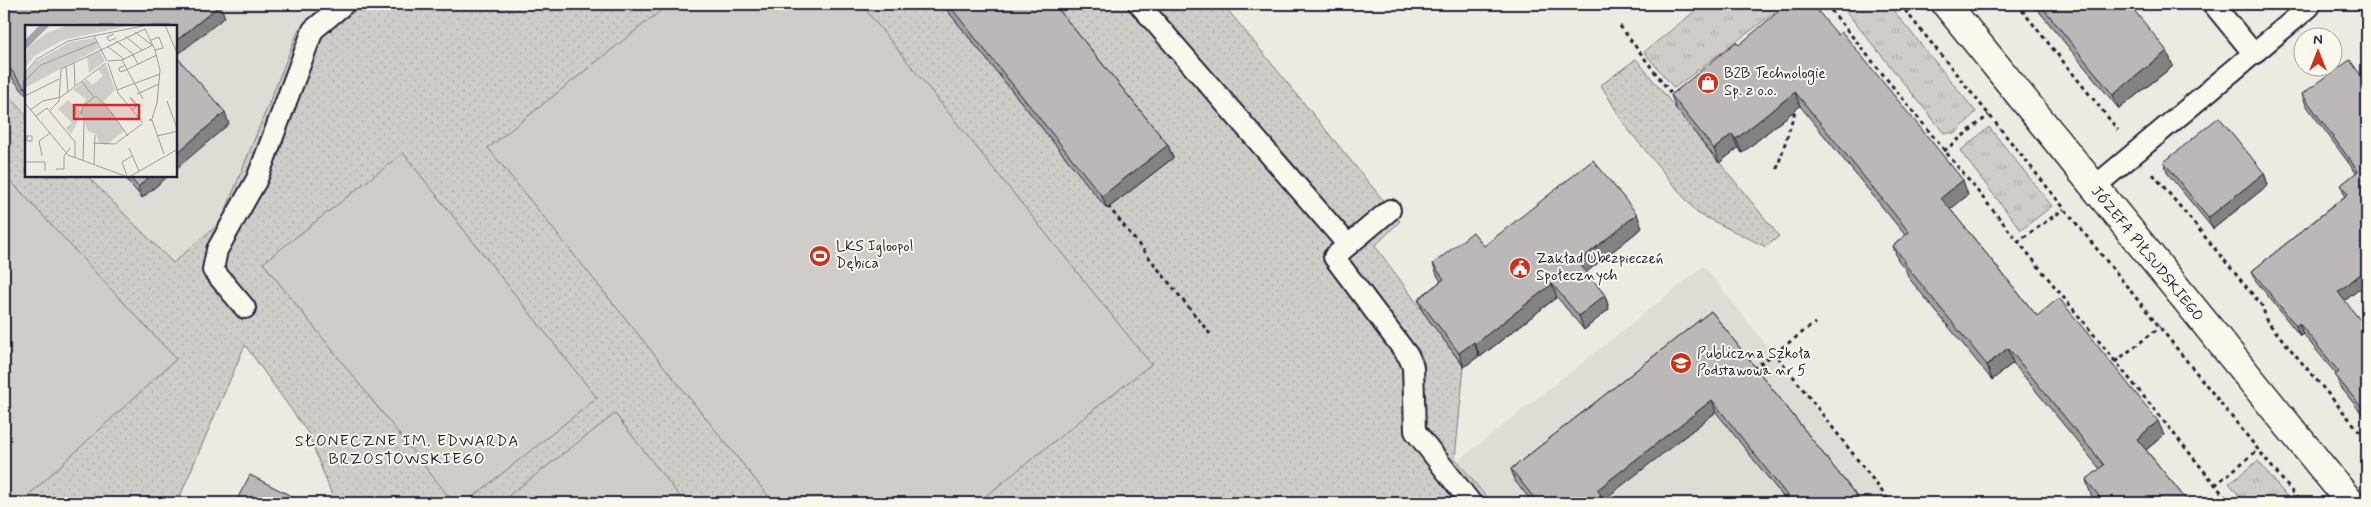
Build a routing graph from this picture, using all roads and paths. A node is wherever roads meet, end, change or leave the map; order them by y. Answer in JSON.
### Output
{"nodes":[{"id":1,"x":344,"y":4,"type":"edge"},
{"id":2,"x":1139,"y":4,"type":"edge"},
{"id":3,"x":1826,"y":4,"type":"edge"},
{"id":4,"x":1900,"y":4,"type":"edge"},
{"id":5,"x":1946,"y":4,"type":"edge"},
{"id":6,"x":2017,"y":4,"type":"edge"},
{"id":7,"x":2213,"y":4,"type":"edge"},
{"id":8,"x":2308,"y":4,"type":"edge"},
{"id":9,"x":1620,"y":26,"type":"dead end"},
{"id":10,"x":2254,"y":54,"type":"junction"},
{"id":11,"x":1675,"y":98,"type":"edge"},
{"id":12,"x":1790,"y":104,"type":"edge"},
{"id":13,"x":1990,"y":116,"type":"junction"},
{"id":14,"x":1944,"y":151,"type":"junction"},
{"id":15,"x":2136,"y":153,"type":"junction"},
{"id":16,"x":1777,"y":169,"type":"dead end"},
{"id":17,"x":2093,"y":188,"type":"junction"},
{"id":18,"x":1106,"y":203,"type":"edge"},
{"id":19,"x":2064,"y":209,"type":"junction"},
{"id":20,"x":1390,"y":210,"type":"dead end"},
{"id":21,"x":2017,"y":242,"type":"junction"},
{"id":22,"x":1348,"y":245,"type":"junction"},
{"id":23,"x":245,"y":308,"type":"dead end"},
{"id":24,"x":1815,"y":323,"type":"dead end"},
{"id":25,"x":2160,"y":326,"type":"junction"},
{"id":26,"x":1210,"y":334,"type":"dead end"},
{"id":27,"x":1775,"y":353,"type":"junction"},
{"id":28,"x":2115,"y":362,"type":"junction"},
{"id":29,"x":1752,"y":369,"type":"edge"},
{"id":30,"x":2367,"y":440,"type":"edge"},
{"id":31,"x":2258,"y":450,"type":"junction"},
{"id":32,"x":2215,"y":485,"type":"junction"},
{"id":33,"x":1471,"y":503,"type":"edge"},
{"id":34,"x":1891,"y":503,"type":"edge"},
{"id":35,"x":2230,"y":503,"type":"edge"},
{"id":36,"x":2301,"y":503,"type":"edge"},
{"id":37,"x":2351,"y":503,"type":"edge"}],
"edges":[{"from":1,"to":23,"type":"lane"},
{"from":2,"to":22,"type":"lane"},
{"from":3,"to":14,"type":"path"},
{"from":4,"to":13,"type":"path"},
{"from":5,"to":17,"type":"street","name":"JÓZEFA PIŁSUDSKIEGO"},
{"from":6,"to":15,"type":"path"},
{"from":7,"to":10,"type":"lane"},
{"from":8,"to":10,"type":"lane"},
{"from":9,"to":11,"type":"path"},
{"from":10,"to":15,"type":"lane"},
{"from":12,"to":16,"type":"path"},
{"from":13,"to":14,"type":"path"},
{"from":13,"to":19,"type":"path"},
{"from":14,"to":21,"type":"path"},
{"from":15,"to":17,"type":"lane"},
{"from":15,"to":30,"type":"path"},
{"from":17,"to":37,"type":"street","name":"JÓZEFA PIŁSUDSKIEGO"},
{"from":18,"to":26,"type":"path"},
{"from":19,"to":21,"type":"path"},
{"from":19,"to":25,"type":"path"},
{"from":20,"to":22,"type":"lane"},
{"from":21,"to":28,"type":"path"},
{"from":22,"to":33,"type":"lane"},
{"from":24,"to":27,"type":"path"},
{"from":25,"to":28,"type":"path"},
{"from":25,"to":31,"type":"path"},
{"from":27,"to":29,"type":"path"},
{"from":27,"to":34,"type":"path"},
{"from":28,"to":32,"type":"path"},
{"from":31,"to":32,"type":"path"},
{"from":31,"to":36,"type":"path"},
{"from":32,"to":35,"type":"path"}]}
